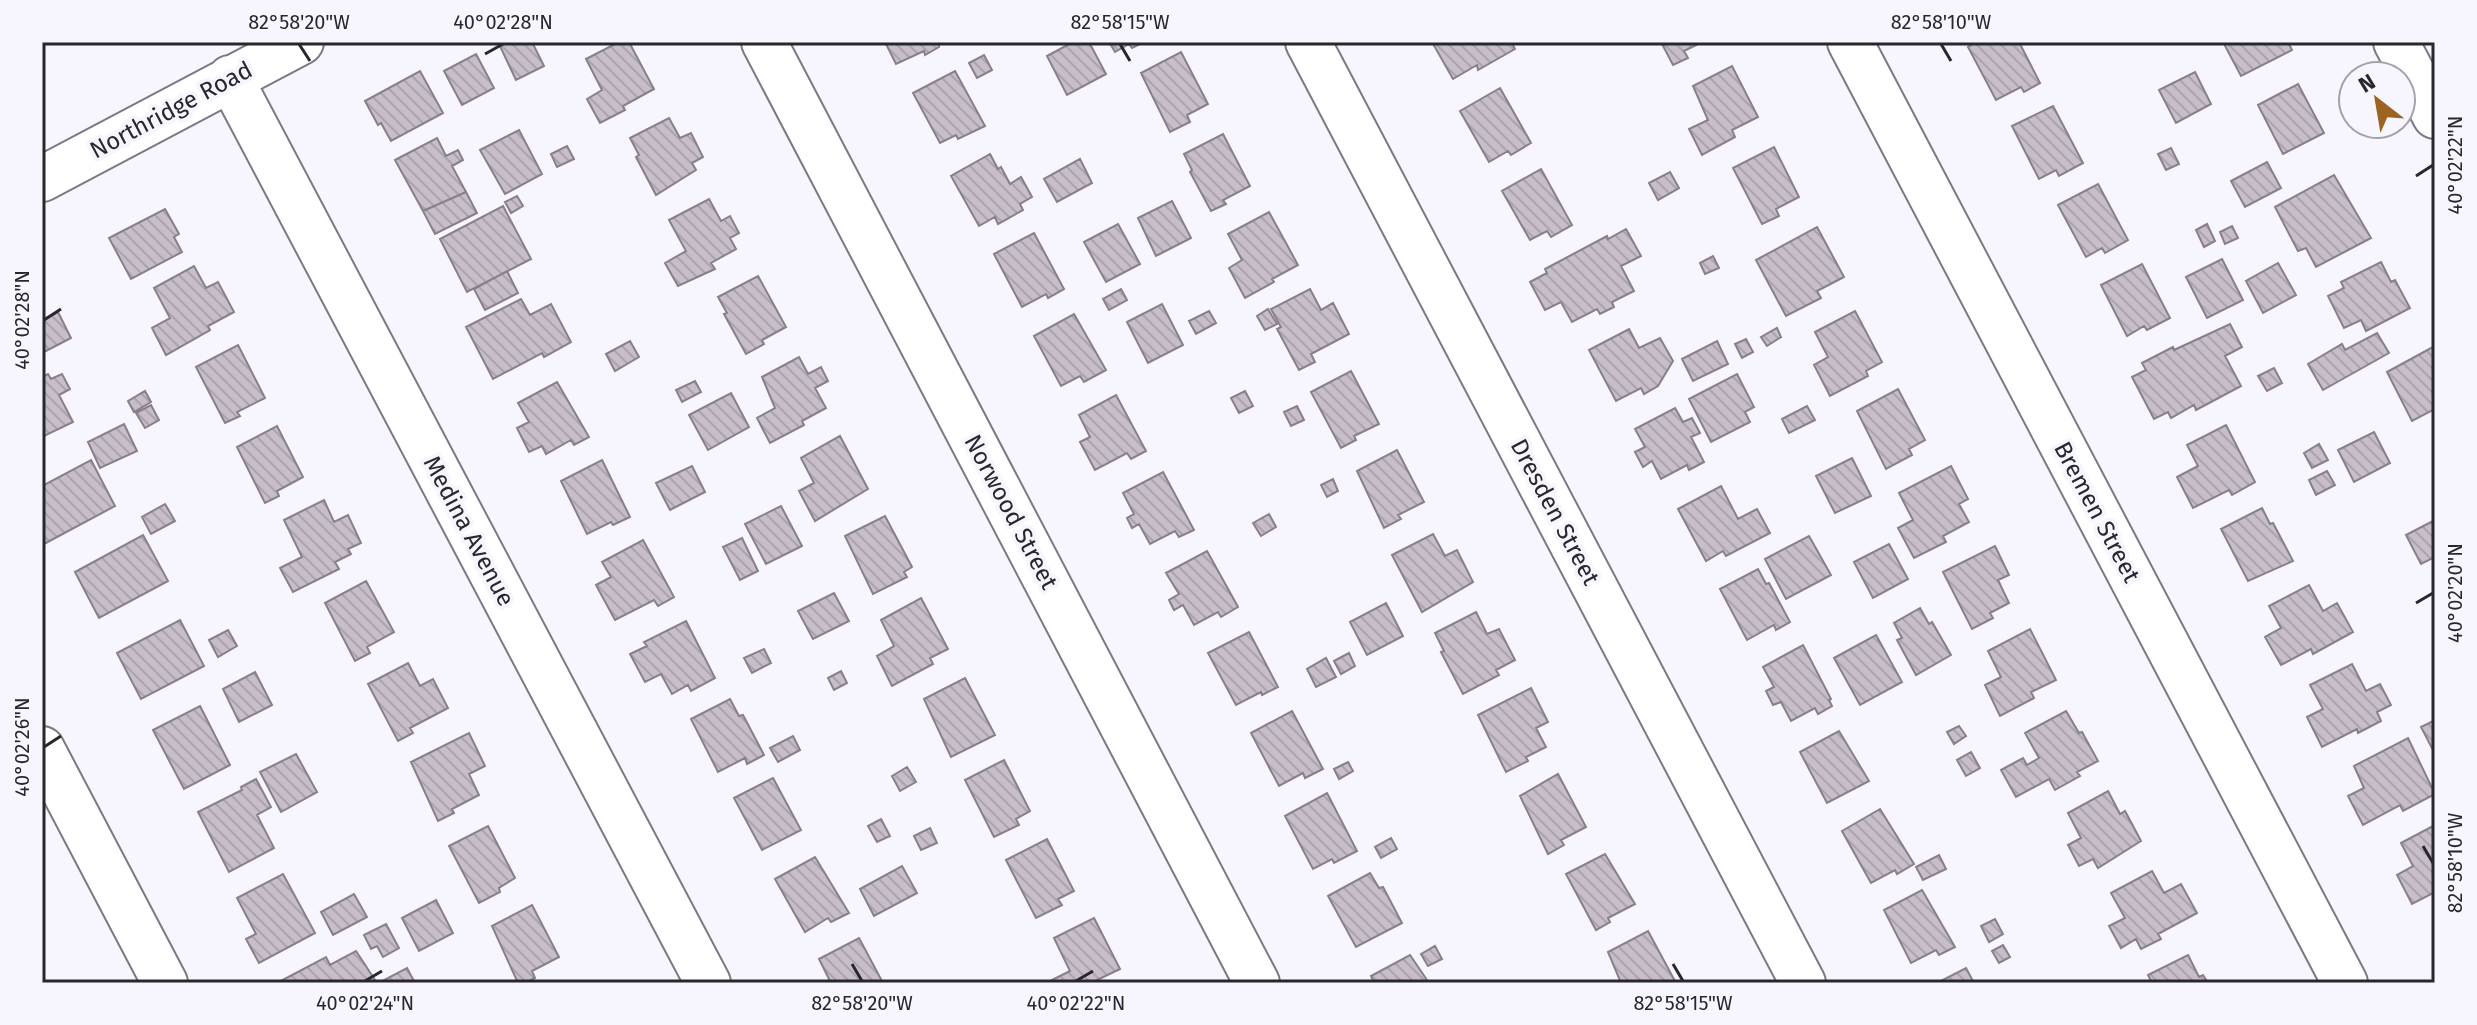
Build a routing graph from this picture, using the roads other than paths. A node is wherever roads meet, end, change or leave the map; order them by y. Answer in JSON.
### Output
{"nodes":[{"id":1,"x":301,"y":42,"type":"edge"},
{"id":2,"x":764,"y":42,"type":"edge"},
{"id":3,"x":1308,"y":42,"type":"edge"},
{"id":4,"x":1850,"y":42,"type":"edge"},
{"id":5,"x":2396,"y":42,"type":"edge"},
{"id":6,"x":230,"y":78,"type":"junction"},
{"id":7,"x":2435,"y":116,"type":"edge"},
{"id":8,"x":42,"y":179,"type":"edge"},
{"id":9,"x":42,"y":749,"type":"edge"},
{"id":10,"x":165,"y":983,"type":"edge"},
{"id":11,"x":708,"y":983,"type":"edge"},
{"id":12,"x":1257,"y":983,"type":"edge"},
{"id":13,"x":1803,"y":983,"type":"edge"},
{"id":14,"x":2345,"y":983,"type":"edge"}],
"edges":[{"from":1,"to":6,"type":"street","name":"Northridge Road"},
{"from":2,"to":12,"type":"street","name":"Norwood Street"},
{"from":3,"to":13,"type":"street","name":"Dresden Street"},
{"from":4,"to":14,"type":"street","name":"Bremen Street"},
{"from":5,"to":7,"type":"street"},
{"from":6,"to":8,"type":"street","name":"Northridge Road"},
{"from":6,"to":11,"type":"street","name":"Medina Avenue"},
{"from":9,"to":10,"type":"street"}]}
